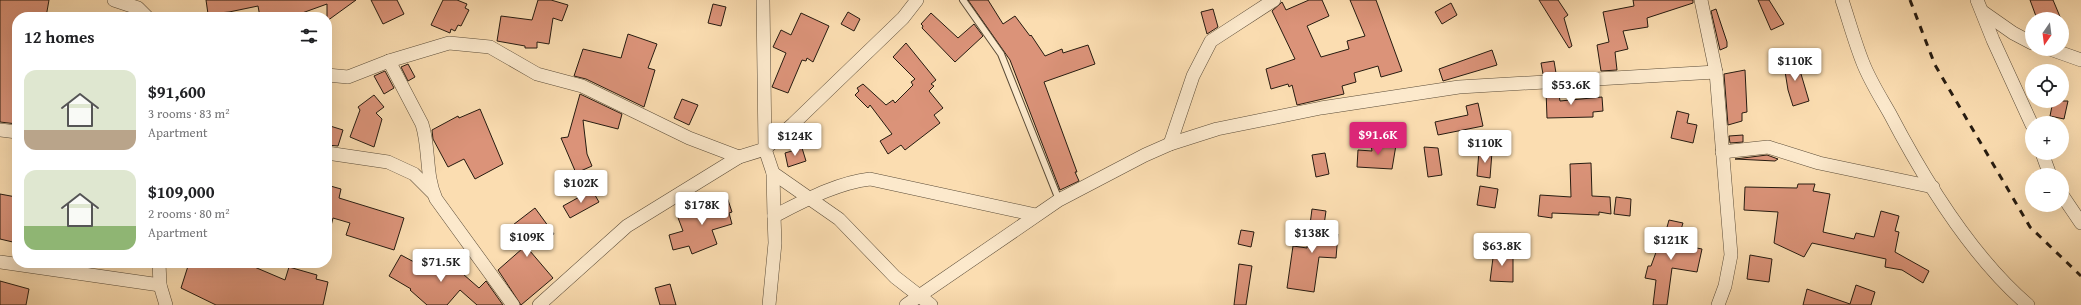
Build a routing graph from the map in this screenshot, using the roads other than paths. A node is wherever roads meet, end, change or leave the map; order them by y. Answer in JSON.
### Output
{"nodes":[{"id":1,"x":114,"y":0,"type":"edge"},
{"id":2,"x":763,"y":0,"type":"edge"},
{"id":3,"x":917,"y":0,"type":"edge"},
{"id":4,"x":963,"y":0,"type":"edge"},
{"id":5,"x":1274,"y":0,"type":"edge"},
{"id":6,"x":1701,"y":0,"type":"edge"},
{"id":7,"x":1842,"y":0,"type":"edge"},
{"id":8,"x":1980,"y":6,"type":"edge"},
{"id":9,"x":142,"y":12,"type":"edge"},
{"id":10,"x":2025,"y":39,"type":"edge"},
{"id":11,"x":2069,"y":56,"type":"edge"},
{"id":12,"x":2081,"y":60,"type":"edge"},
{"id":13,"x":389,"y":61,"type":"junction"},
{"id":14,"x":1716,"y":72,"type":"junction"},
{"id":15,"x":332,"y":76,"type":"edge"},
{"id":16,"x":2028,"y":116,"type":"edge"},
{"id":17,"x":0,"y":130,"type":"edge"},
{"id":18,"x":12,"y":131,"type":"edge"},
{"id":19,"x":1170,"y":144,"type":"junction"},
{"id":20,"x":765,"y":149,"type":"junction"},
{"id":21,"x":1722,"y":152,"type":"junction"},
{"id":22,"x":332,"y":154,"type":"edge"},
{"id":23,"x":738,"y":157,"type":"junction"},
{"id":24,"x":773,"y":173,"type":"junction"},
{"id":25,"x":1933,"y":187,"type":"junction"},
{"id":26,"x":433,"y":192,"type":"junction"},
{"id":27,"x":809,"y":199,"type":"junction"},
{"id":28,"x":1059,"y":200,"type":"junction"},
{"id":29,"x":2069,"y":205,"type":"edge"},
{"id":30,"x":1036,"y":215,"type":"junction"},
{"id":31,"x":774,"y":216,"type":"junction"},
{"id":32,"x":2081,"y":223,"type":"edge"},
{"id":33,"x":0,"y":262,"type":"edge"},
{"id":34,"x":12,"y":264,"type":"edge"},
{"id":35,"x":42,"y":268,"type":"edge"},
{"id":36,"x":159,"y":268,"type":"edge"},
{"id":37,"x":160,"y":285,"type":"junction"},
{"id":38,"x":919,"y":296,"type":"junction"},
{"id":39,"x":166,"y":305,"type":"edge"},
{"id":40,"x":513,"y":305,"type":"edge"},
{"id":41,"x":539,"y":305,"type":"edge"},
{"id":42,"x":770,"y":305,"type":"edge"},
{"id":43,"x":906,"y":305,"type":"edge"},
{"id":44,"x":931,"y":305,"type":"edge"},
{"id":45,"x":1718,"y":305,"type":"edge"},
{"id":46,"x":2028,"y":305,"type":"edge"}],
"edges":[{"from":1,"to":9,"type":"street"},
{"from":2,"to":20,"type":"street"},
{"from":3,"to":20,"type":"street"},
{"from":4,"to":28,"type":"lane"},
{"from":5,"to":19,"type":"street"},
{"from":6,"to":14,"type":"street"},
{"from":7,"to":25,"type":"street"},
{"from":8,"to":10,"type":"street"},
{"from":8,"to":16,"type":"street"},
{"from":11,"to":12,"type":"street"},
{"from":13,"to":15,"type":"street"},
{"from":13,"to":23,"type":"street"},
{"from":13,"to":26,"type":"street"},
{"from":14,"to":19,"type":"street"},
{"from":14,"to":21,"type":"street"},
{"from":17,"to":18,"type":"street"},
{"from":19,"to":28,"type":"street"},
{"from":20,"to":23,"type":"street"},
{"from":20,"to":24,"type":"street"},
{"from":21,"to":25,"type":"street"},
{"from":21,"to":45,"type":"street"},
{"from":22,"to":26,"type":"street"},
{"from":23,"to":41,"type":"street"},
{"from":24,"to":27,"type":"street"},
{"from":24,"to":31,"type":"street"},
{"from":25,"to":46,"type":"street"},
{"from":26,"to":40,"type":"street"},
{"from":27,"to":30,"type":"street"},
{"from":27,"to":31,"type":"street"},
{"from":27,"to":38,"type":"street"},
{"from":28,"to":30,"type":"street"},
{"from":29,"to":32,"type":"street"},
{"from":30,"to":38,"type":"street"},
{"from":31,"to":42,"type":"street"},
{"from":33,"to":34,"type":"street"},
{"from":35,"to":37,"type":"street"},
{"from":36,"to":37,"type":"street"},
{"from":37,"to":39,"type":"street"},
{"from":38,"to":43,"type":"street"},
{"from":38,"to":44,"type":"street"}]}
